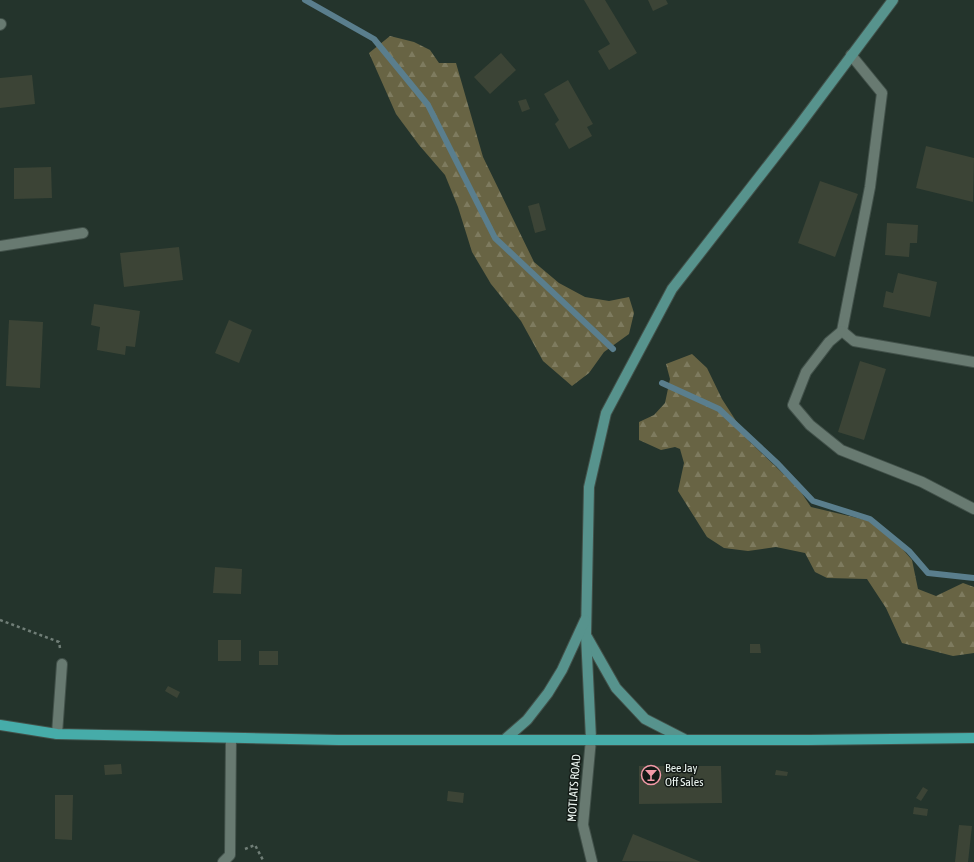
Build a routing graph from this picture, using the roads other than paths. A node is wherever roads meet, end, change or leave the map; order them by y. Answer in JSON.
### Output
{"nodes":[{"id":1,"x":893,"y":0,"type":"edge"},
{"id":2,"x":851,"y":55,"type":"junction"},
{"id":3,"x":83,"y":233,"type":"dead end"},
{"id":4,"x":0,"y":246,"type":"edge"},
{"id":5,"x":842,"y":331,"type":"junction"},
{"id":6,"x":974,"y":362,"type":"edge"},
{"id":7,"x":974,"y":509,"type":"edge"},
{"id":8,"x":586,"y":616,"type":"junction"},
{"id":9,"x":586,"y":635,"type":"junction"},
{"id":10,"x":62,"y":664,"type":"road end"},
{"id":11,"x":0,"y":725,"type":"edge"},
{"id":12,"x":57,"y":734,"type":"junction"},
{"id":13,"x":231,"y":738,"type":"junction"},
{"id":14,"x":974,"y":738,"type":"edge"},
{"id":15,"x":591,"y":739,"type":"junction"},
{"id":16,"x":504,"y":740,"type":"junction"},
{"id":17,"x":686,"y":740,"type":"junction"},
{"id":18,"x":227,"y":858,"type":"edge"},
{"id":19,"x":592,"y":862,"type":"edge"}],
"edges":[{"from":1,"to":2,"type":"main road"},
{"from":2,"to":5,"type":"street"},
{"from":2,"to":8,"type":"main road"},
{"from":3,"to":4,"type":"street"},
{"from":5,"to":6,"type":"street"},
{"from":5,"to":7,"type":"street"},
{"from":8,"to":9,"type":"main road"},
{"from":8,"to":16,"type":"main road"},
{"from":9,"to":15,"type":"main road"},
{"from":9,"to":17,"type":"main road"},
{"from":10,"to":12,"type":"street"},
{"from":11,"to":12,"type":"main road"},
{"from":12,"to":13,"type":"main road"},
{"from":13,"to":16,"type":"main road"},
{"from":13,"to":18,"type":"street"},
{"from":14,"to":17,"type":"main road"},
{"from":15,"to":16,"type":"main road"},
{"from":15,"to":17,"type":"main road"},
{"from":15,"to":19,"type":"street","name":"MOTLATS ROAD"}]}
